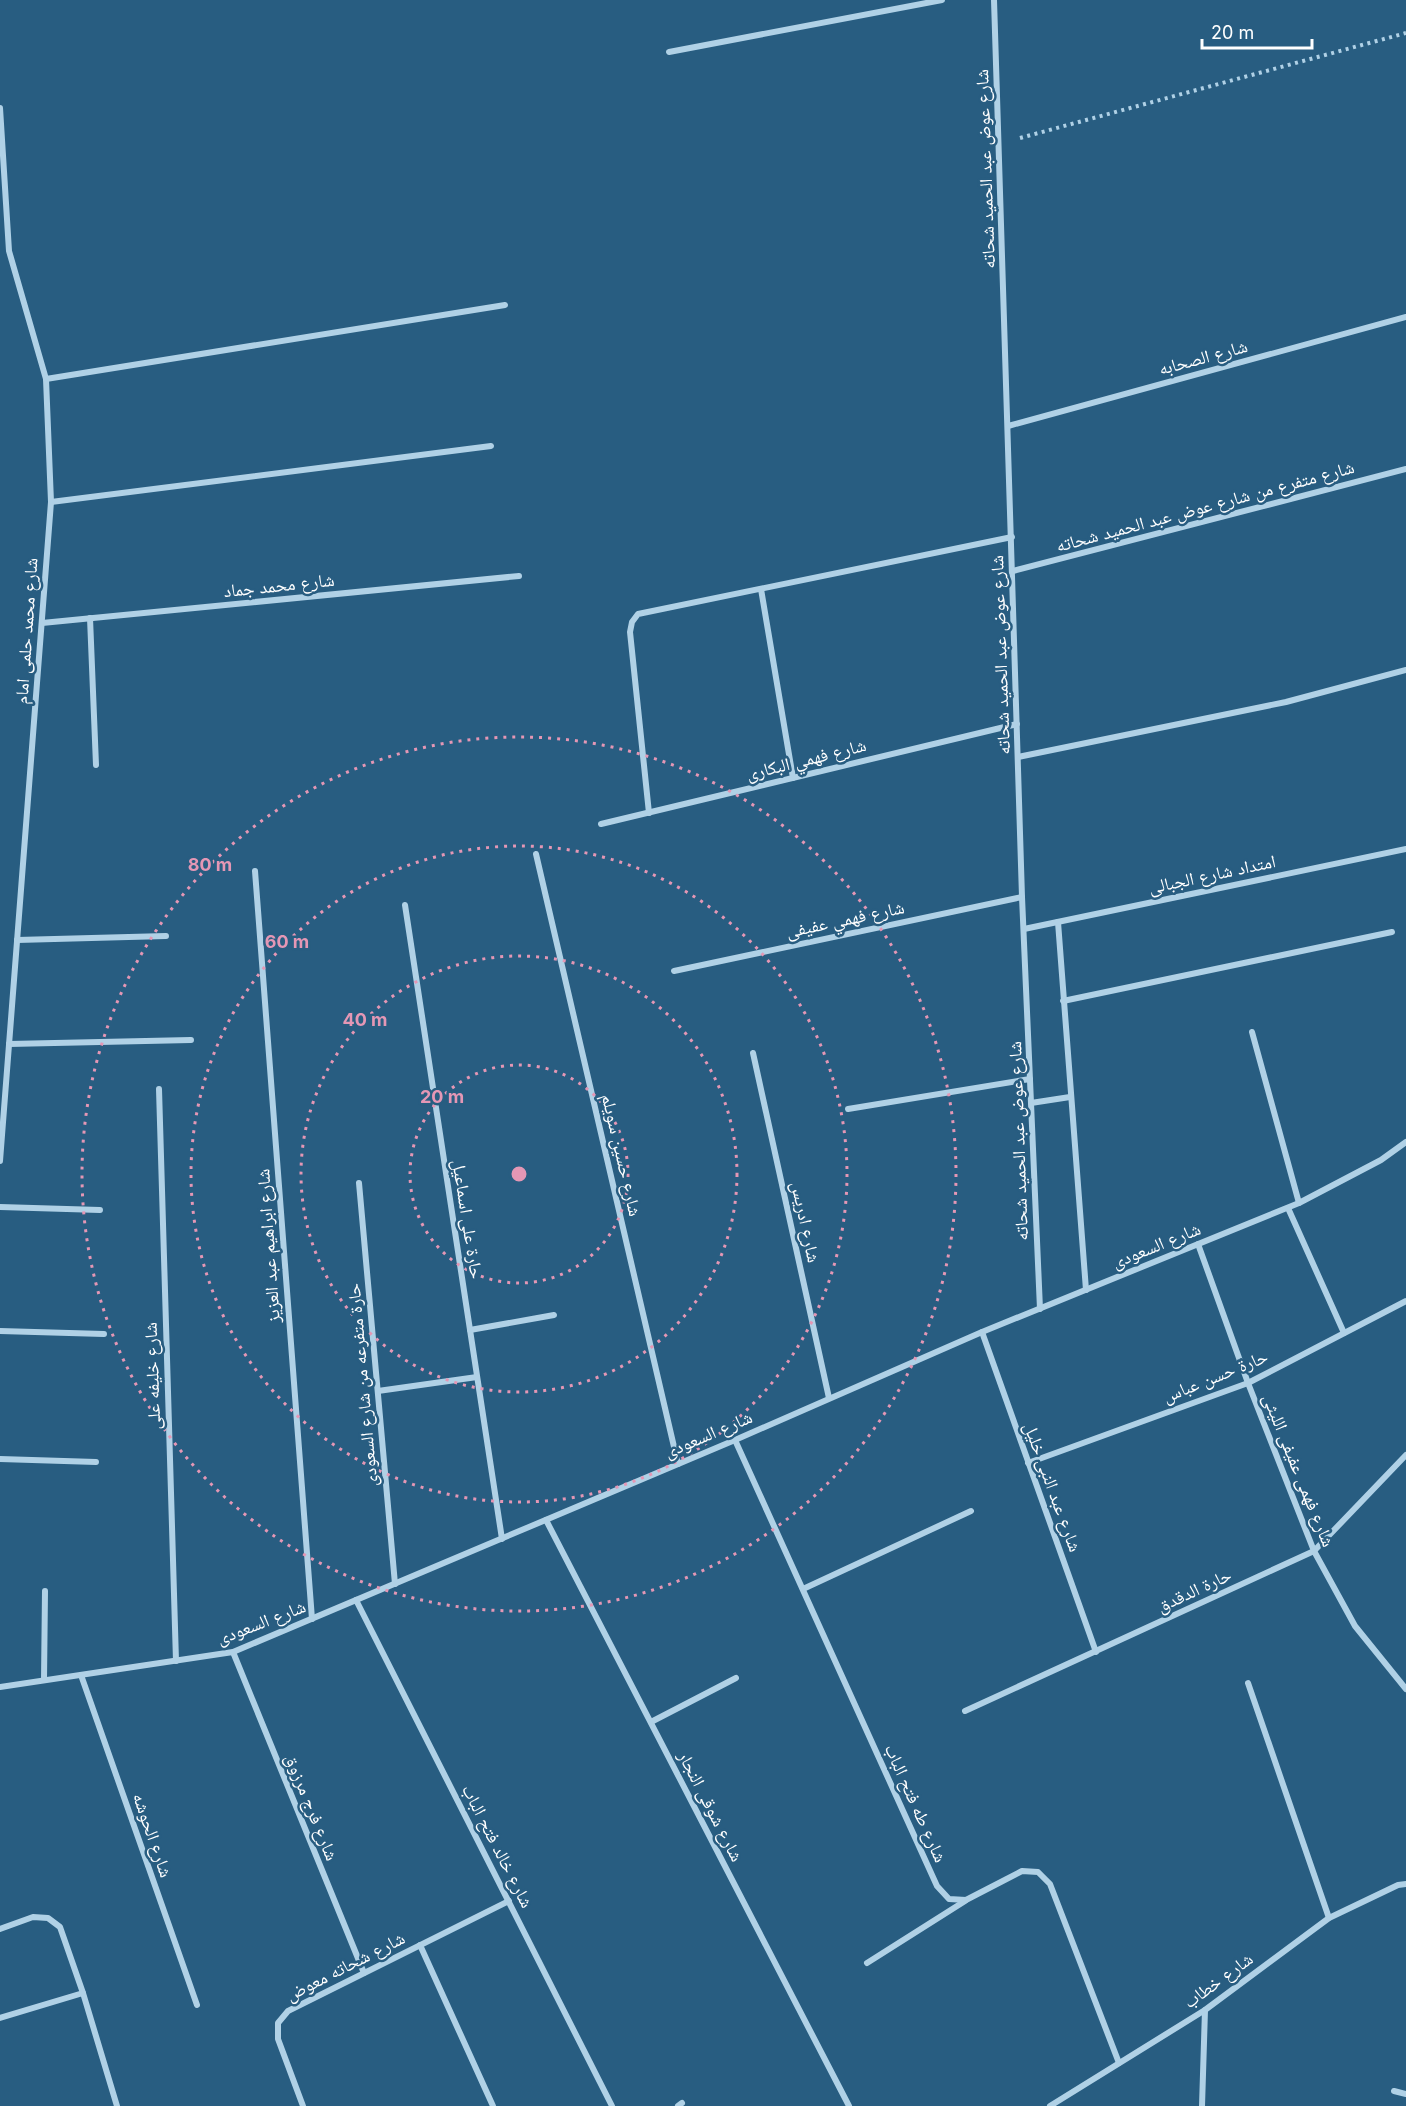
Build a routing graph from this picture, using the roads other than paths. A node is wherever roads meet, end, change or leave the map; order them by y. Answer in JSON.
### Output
{"nodes":[{"id":1,"x":942,"y":0,"type":"edge"},
{"id":2,"x":994,"y":0,"type":"edge"},
{"id":3,"x":669,"y":52,"type":"dead end"},
{"id":4,"x":0,"y":108,"type":"edge"},
{"id":5,"x":0,"y":250,"type":"edge"},
{"id":6,"x":9,"y":251,"type":"junction"},
{"id":7,"x":505,"y":305,"type":"dead end"},
{"id":8,"x":1406,"y":317,"type":"edge"},
{"id":9,"x":46,"y":380,"type":"junction"},
{"id":10,"x":1008,"y":426,"type":"junction"},
{"id":11,"x":491,"y":446,"type":"dead end"},
{"id":12,"x":1406,"y":469,"type":"edge"},
{"id":13,"x":51,"y":502,"type":"junction"},
{"id":14,"x":1012,"y":537,"type":"junction"},
{"id":15,"x":1012,"y":571,"type":"junction"},
{"id":16,"x":519,"y":576,"type":"dead end"},
{"id":17,"x":761,"y":589,"type":"junction"},
{"id":18,"x":90,"y":618,"type":"junction"},
{"id":19,"x":42,"y":623,"type":"junction"},
{"id":20,"x":1406,"y":670,"type":"edge"},
{"id":21,"x":1017,"y":724,"type":"junction"},
{"id":22,"x":1018,"y":757,"type":"junction"},
{"id":23,"x":96,"y":765,"type":"dead end"},
{"id":24,"x":793,"y":778,"type":"junction"},
{"id":25,"x":649,"y":813,"type":"junction"},
{"id":26,"x":601,"y":824,"type":"dead end"},
{"id":27,"x":1406,"y":849,"type":"edge"},
{"id":28,"x":536,"y":854,"type":"dead end"},
{"id":29,"x":255,"y":871,"type":"dead end"},
{"id":30,"x":1022,"y":897,"type":"junction"},
{"id":31,"x":405,"y":905,"type":"dead end"},
{"id":32,"x":1058,"y":922,"type":"junction"},
{"id":33,"x":1024,"y":929,"type":"junction"},
{"id":34,"x":1392,"y":932,"type":"dead end"},
{"id":35,"x":166,"y":936,"type":"dead end"},
{"id":36,"x":17,"y":940,"type":"junction"},
{"id":37,"x":674,"y":971,"type":"dead end"},
{"id":38,"x":1063,"y":1001,"type":"junction"},
{"id":39,"x":1252,"y":1032,"type":"dead end"},
{"id":40,"x":191,"y":1040,"type":"dead end"},
{"id":41,"x":9,"y":1044,"type":"junction"},
{"id":42,"x":753,"y":1053,"type":"dead end"},
{"id":43,"x":1030,"y":1079,"type":"junction"},
{"id":44,"x":3,"y":1080,"type":"edge"},
{"id":45,"x":159,"y":1089,"type":"dead end"},
{"id":46,"x":1071,"y":1098,"type":"junction"},
{"id":47,"x":1031,"y":1103,"type":"junction"},
{"id":48,"x":849,"y":1109,"type":"dead end"},
{"id":49,"x":1406,"y":1142,"type":"edge"},
{"id":50,"x":0,"y":1161,"type":"edge"},
{"id":51,"x":359,"y":1183,"type":"dead end"},
{"id":52,"x":1299,"y":1203,"type":"junction"},
{"id":53,"x":0,"y":1207,"type":"edge"},
{"id":54,"x":1288,"y":1208,"type":"junction"},
{"id":55,"x":100,"y":1210,"type":"dead end"},
{"id":56,"x":1198,"y":1244,"type":"junction"},
{"id":57,"x":1086,"y":1290,"type":"junction"},
{"id":58,"x":1406,"y":1301,"type":"edge"},
{"id":59,"x":1040,"y":1309,"type":"junction"},
{"id":60,"x":554,"y":1315,"type":"dead end"},
{"id":61,"x":0,"y":1330,"type":"edge"},
{"id":62,"x":470,"y":1330,"type":"junction"},
{"id":63,"x":982,"y":1332,"type":"junction"},
{"id":64,"x":1344,"y":1333,"type":"junction"},
{"id":65,"x":104,"y":1334,"type":"dead end"},
{"id":66,"x":477,"y":1377,"type":"junction"},
{"id":67,"x":1248,"y":1383,"type":"junction"},
{"id":68,"x":378,"y":1391,"type":"junction"},
{"id":69,"x":829,"y":1398,"type":"junction"},
{"id":70,"x":735,"y":1440,"type":"junction"},
{"id":71,"x":1406,"y":1455,"type":"edge"},
{"id":72,"x":0,"y":1459,"type":"edge"},
{"id":73,"x":96,"y":1462,"type":"dead end"},
{"id":74,"x":1028,"y":1463,"type":"junction"},
{"id":75,"x":678,"y":1464,"type":"junction"},
{"id":76,"x":971,"y":1511,"type":"dead end"},
{"id":77,"x":546,"y":1520,"type":"junction"},
{"id":78,"x":502,"y":1539,"type":"junction"},
{"id":79,"x":1314,"y":1551,"type":"junction"},
{"id":80,"x":395,"y":1584,"type":"junction"},
{"id":81,"x":803,"y":1589,"type":"junction"},
{"id":82,"x":45,"y":1591,"type":"dead end"},
{"id":83,"x":356,"y":1600,"type":"junction"},
{"id":84,"x":312,"y":1619,"type":"junction"},
{"id":85,"x":233,"y":1652,"type":"junction"},
{"id":86,"x":1096,"y":1653,"type":"junction"},
{"id":87,"x":176,"y":1661,"type":"junction"},
{"id":88,"x":81,"y":1675,"type":"junction"},
{"id":89,"x":736,"y":1677,"type":"dead end"},
{"id":90,"x":44,"y":1680,"type":"junction"},
{"id":91,"x":1248,"y":1683,"type":"dead end"},
{"id":92,"x":0,"y":1687,"type":"edge"},
{"id":93,"x":1406,"y":1689,"type":"edge"},
{"id":94,"x":966,"y":1711,"type":"dead end"},
{"id":95,"x":651,"y":1722,"type":"junction"},
{"id":96,"x":1406,"y":1884,"type":"edge"},
{"id":97,"x":966,"y":1900,"type":"junction"},
{"id":98,"x":508,"y":1901,"type":"junction"},
{"id":99,"x":1329,"y":1918,"type":"junction"},
{"id":100,"x":0,"y":1929,"type":"edge"},
{"id":101,"x":420,"y":1945,"type":"junction"},
{"id":102,"x":867,"y":1963,"type":"dead end"},
{"id":103,"x":363,"y":1973,"type":"junction"},
{"id":104,"x":83,"y":1993,"type":"junction"},
{"id":105,"x":197,"y":2006,"type":"dead end"},
{"id":106,"x":1204,"y":2010,"type":"junction"},
{"id":107,"x":0,"y":2018,"type":"edge"},
{"id":108,"x":1119,"y":2063,"type":"junction"},
{"id":109,"x":1395,"y":2091,"type":"dead end"},
{"id":110,"x":1406,"y":2094,"type":"edge"},
{"id":111,"x":117,"y":2106,"type":"edge"},
{"id":112,"x":303,"y":2106,"type":"edge"},
{"id":113,"x":493,"y":2106,"type":"edge"},
{"id":114,"x":612,"y":2106,"type":"edge"},
{"id":115,"x":849,"y":2106,"type":"edge"},
{"id":116,"x":1050,"y":2106,"type":"edge"},
{"id":117,"x":1202,"y":2106,"type":"edge"}],
"edges":[{"from":1,"to":3,"type":"street"},
{"from":2,"to":10,"type":"street","name":"شارع عوض عبد الحميد شحاته"},
{"from":4,"to":6,"type":"street","name":"شارع محمد حلمى امام"},
{"from":5,"to":6,"type":"street"},
{"from":6,"to":9,"type":"street","name":"شارع محمد حلمى امام"},
{"from":7,"to":9,"type":"street"},
{"from":8,"to":10,"type":"street","name":"شارع الصحابه"},
{"from":9,"to":13,"type":"street","name":"شارع محمد حلمى امام"},
{"from":10,"to":14,"type":"street","name":"شارع عوض عبد الحميد شحاته"},
{"from":11,"to":13,"type":"street"},
{"from":12,"to":15,"type":"street","name":"شارع متفرع من شارع عوض عبد الحميد شحاته"},
{"from":13,"to":19,"type":"street","name":"شارع محمد حلمى امام"},
{"from":14,"to":15,"type":"street","name":"شارع عوض عبد الحميد شحاته"},
{"from":14,"to":17,"type":"street"},
{"from":15,"to":21,"type":"street","name":"شارع عوض عبد الحميد شحاته"},
{"from":16,"to":18,"type":"street","name":"شارع محمد جماد"},
{"from":17,"to":24,"type":"street"},
{"from":17,"to":25,"type":"street"},
{"from":18,"to":19,"type":"street","name":"شارع محمد جماد"},
{"from":18,"to":23,"type":"street"},
{"from":19,"to":36,"type":"street","name":"شارع محمد حلمى امام"},
{"from":20,"to":22,"type":"street"},
{"from":21,"to":22,"type":"street","name":"شارع عوض عبد الحميد شحاته"},
{"from":21,"to":24,"type":"street","name":"شارع فهمي البكارى"},
{"from":22,"to":30,"type":"street","name":"شارع عوض عبد الحميد شحاته"},
{"from":24,"to":25,"type":"street","name":"شارع فهمي البكارى"},
{"from":25,"to":26,"type":"street","name":"شارع فهمي البكارى"},
{"from":27,"to":32,"type":"street","name":"امتداد شارع الجبالى"},
{"from":28,"to":75,"type":"street","name":"شارع حسين سويلم"},
{"from":29,"to":84,"type":"street","name":"شارع ابراهيم عبد العزيز"},
{"from":30,"to":33,"type":"street","name":"شارع عوض عبد الحميد شحاته"},
{"from":30,"to":37,"type":"street","name":"شارع فهمي عفيفى"},
{"from":31,"to":62,"type":"street","name":"حارة على اسماعيل"},
{"from":32,"to":33,"type":"street","name":"امتداد شارع الجبالى"},
{"from":32,"to":38,"type":"street"},
{"from":33,"to":43,"type":"street","name":"شارع عوض عبد الحميد شحاته"},
{"from":34,"to":38,"type":"street"},
{"from":35,"to":36,"type":"street"},
{"from":36,"to":41,"type":"street","name":"شارع محمد حلمى امام"},
{"from":38,"to":46,"type":"street"},
{"from":39,"to":52,"type":"street"},
{"from":40,"to":41,"type":"street"},
{"from":41,"to":44,"type":"street","name":"شارع محمد حلمى امام"},
{"from":42,"to":69,"type":"street","name":"شارع ادريس"},
{"from":43,"to":47,"type":"street","name":"شارع عوض عبد الحميد شحاته"},
{"from":43,"to":48,"type":"street"},
{"from":44,"to":50,"type":"street","name":"شارع محمد حلمى امام"},
{"from":45,"to":87,"type":"street","name":"شارع خليفه على"},
{"from":46,"to":47,"type":"street"},
{"from":46,"to":57,"type":"street"},
{"from":47,"to":59,"type":"street","name":"شارع عوض عبد الحميد شحاته"},
{"from":49,"to":52,"type":"street","name":"شارع السعودى"},
{"from":51,"to":68,"type":"street","name":"حارة متفرعه من شارع السعودى"},
{"from":52,"to":54,"type":"street","name":"شارع السعودى"},
{"from":53,"to":55,"type":"street"},
{"from":54,"to":56,"type":"street","name":"شارع السعودى"},
{"from":54,"to":64,"type":"street"},
{"from":56,"to":57,"type":"street","name":"شارع السعودى"},
{"from":56,"to":67,"type":"street","name":"شارع فهمى عفيفى الليثى"},
{"from":57,"to":59,"type":"street","name":"شارع السعودى"},
{"from":58,"to":64,"type":"street","name":"حارة حسن عباس"},
{"from":59,"to":63,"type":"street","name":"شارع السعودى"},
{"from":60,"to":62,"type":"street"},
{"from":61,"to":65,"type":"street"},
{"from":62,"to":66,"type":"street","name":"حارة على اسماعيل"},
{"from":63,"to":69,"type":"street","name":"شارع السعودى"},
{"from":63,"to":74,"type":"street","name":"شارع عبد النبى خليل"},
{"from":64,"to":67,"type":"street","name":"حارة حسن عباس"},
{"from":66,"to":68,"type":"street"},
{"from":66,"to":78,"type":"street","name":"حارة على اسماعيل"},
{"from":67,"to":74,"type":"street","name":"حارة حسن عباس"},
{"from":67,"to":79,"type":"street","name":"شارع فهمى عفيفى الليثى"},
{"from":68,"to":80,"type":"street","name":"حارة متفرعه من شارع السعودى"},
{"from":69,"to":70,"type":"street","name":"شارع السعودى"},
{"from":70,"to":75,"type":"street","name":"شارع السعودى"},
{"from":70,"to":81,"type":"street","name":"شارع طه فتح الباب"},
{"from":71,"to":79,"type":"street","name":"حارة الدقدق"},
{"from":72,"to":73,"type":"street"},
{"from":74,"to":86,"type":"street","name":"شارع عبد النبى خليل"},
{"from":75,"to":77,"type":"street","name":"شارع السعودى"},
{"from":76,"to":81,"type":"street"},
{"from":77,"to":78,"type":"street","name":"شارع السعودى"},
{"from":77,"to":95,"type":"street","name":"شارع شوقى النجار"},
{"from":78,"to":80,"type":"street","name":"شارع السعودى"},
{"from":79,"to":86,"type":"street","name":"حارة الدقدق"},
{"from":79,"to":93,"type":"street","name":"شارع فهمى عفيفى الليثى"},
{"from":80,"to":83,"type":"street","name":"شارع السعودى"},
{"from":81,"to":97,"type":"street","name":"شارع طه فتح الباب"},
{"from":82,"to":90,"type":"street"},
{"from":83,"to":84,"type":"street","name":"شارع السعودى"},
{"from":83,"to":98,"type":"street","name":"شارع خالد فتح الباب"},
{"from":84,"to":85,"type":"street","name":"شارع السعودى"},
{"from":85,"to":87,"type":"street","name":"شارع السعودى"},
{"from":85,"to":103,"type":"street","name":"شارع فرج مرزوق"},
{"from":86,"to":94,"type":"street","name":"حارة الدقدق"},
{"from":87,"to":88,"type":"street","name":"شارع السعودى"},
{"from":88,"to":90,"type":"street","name":"شارع السعودى"},
{"from":88,"to":105,"type":"street","name":"شارع الحوشه"},
{"from":89,"to":95,"type":"street"},
{"from":90,"to":92,"type":"street","name":"شارع السعودى"},
{"from":91,"to":99,"type":"street"},
{"from":95,"to":115,"type":"street","name":"شارع شوقى النجار"},
{"from":96,"to":99,"type":"street","name":"شارع خطاب"},
{"from":97,"to":102,"type":"street"},
{"from":97,"to":108,"type":"street"},
{"from":98,"to":101,"type":"street","name":"شارع شحاته معوض"},
{"from":98,"to":114,"type":"street","name":"شارع خالد فتح الباب"},
{"from":99,"to":106,"type":"street","name":"شارع خطاب"},
{"from":100,"to":104,"type":"street"},
{"from":101,"to":103,"type":"street","name":"شارع شحاته معوض"},
{"from":101,"to":113,"type":"street"},
{"from":103,"to":112,"type":"street","name":"شارع شحاته معوض"},
{"from":104,"to":107,"type":"street"},
{"from":104,"to":111,"type":"street"},
{"from":106,"to":108,"type":"street","name":"شارع خطاب"},
{"from":106,"to":117,"type":"street"},
{"from":108,"to":116,"type":"street","name":"شارع خطاب"},
{"from":109,"to":110,"type":"street"}]}
